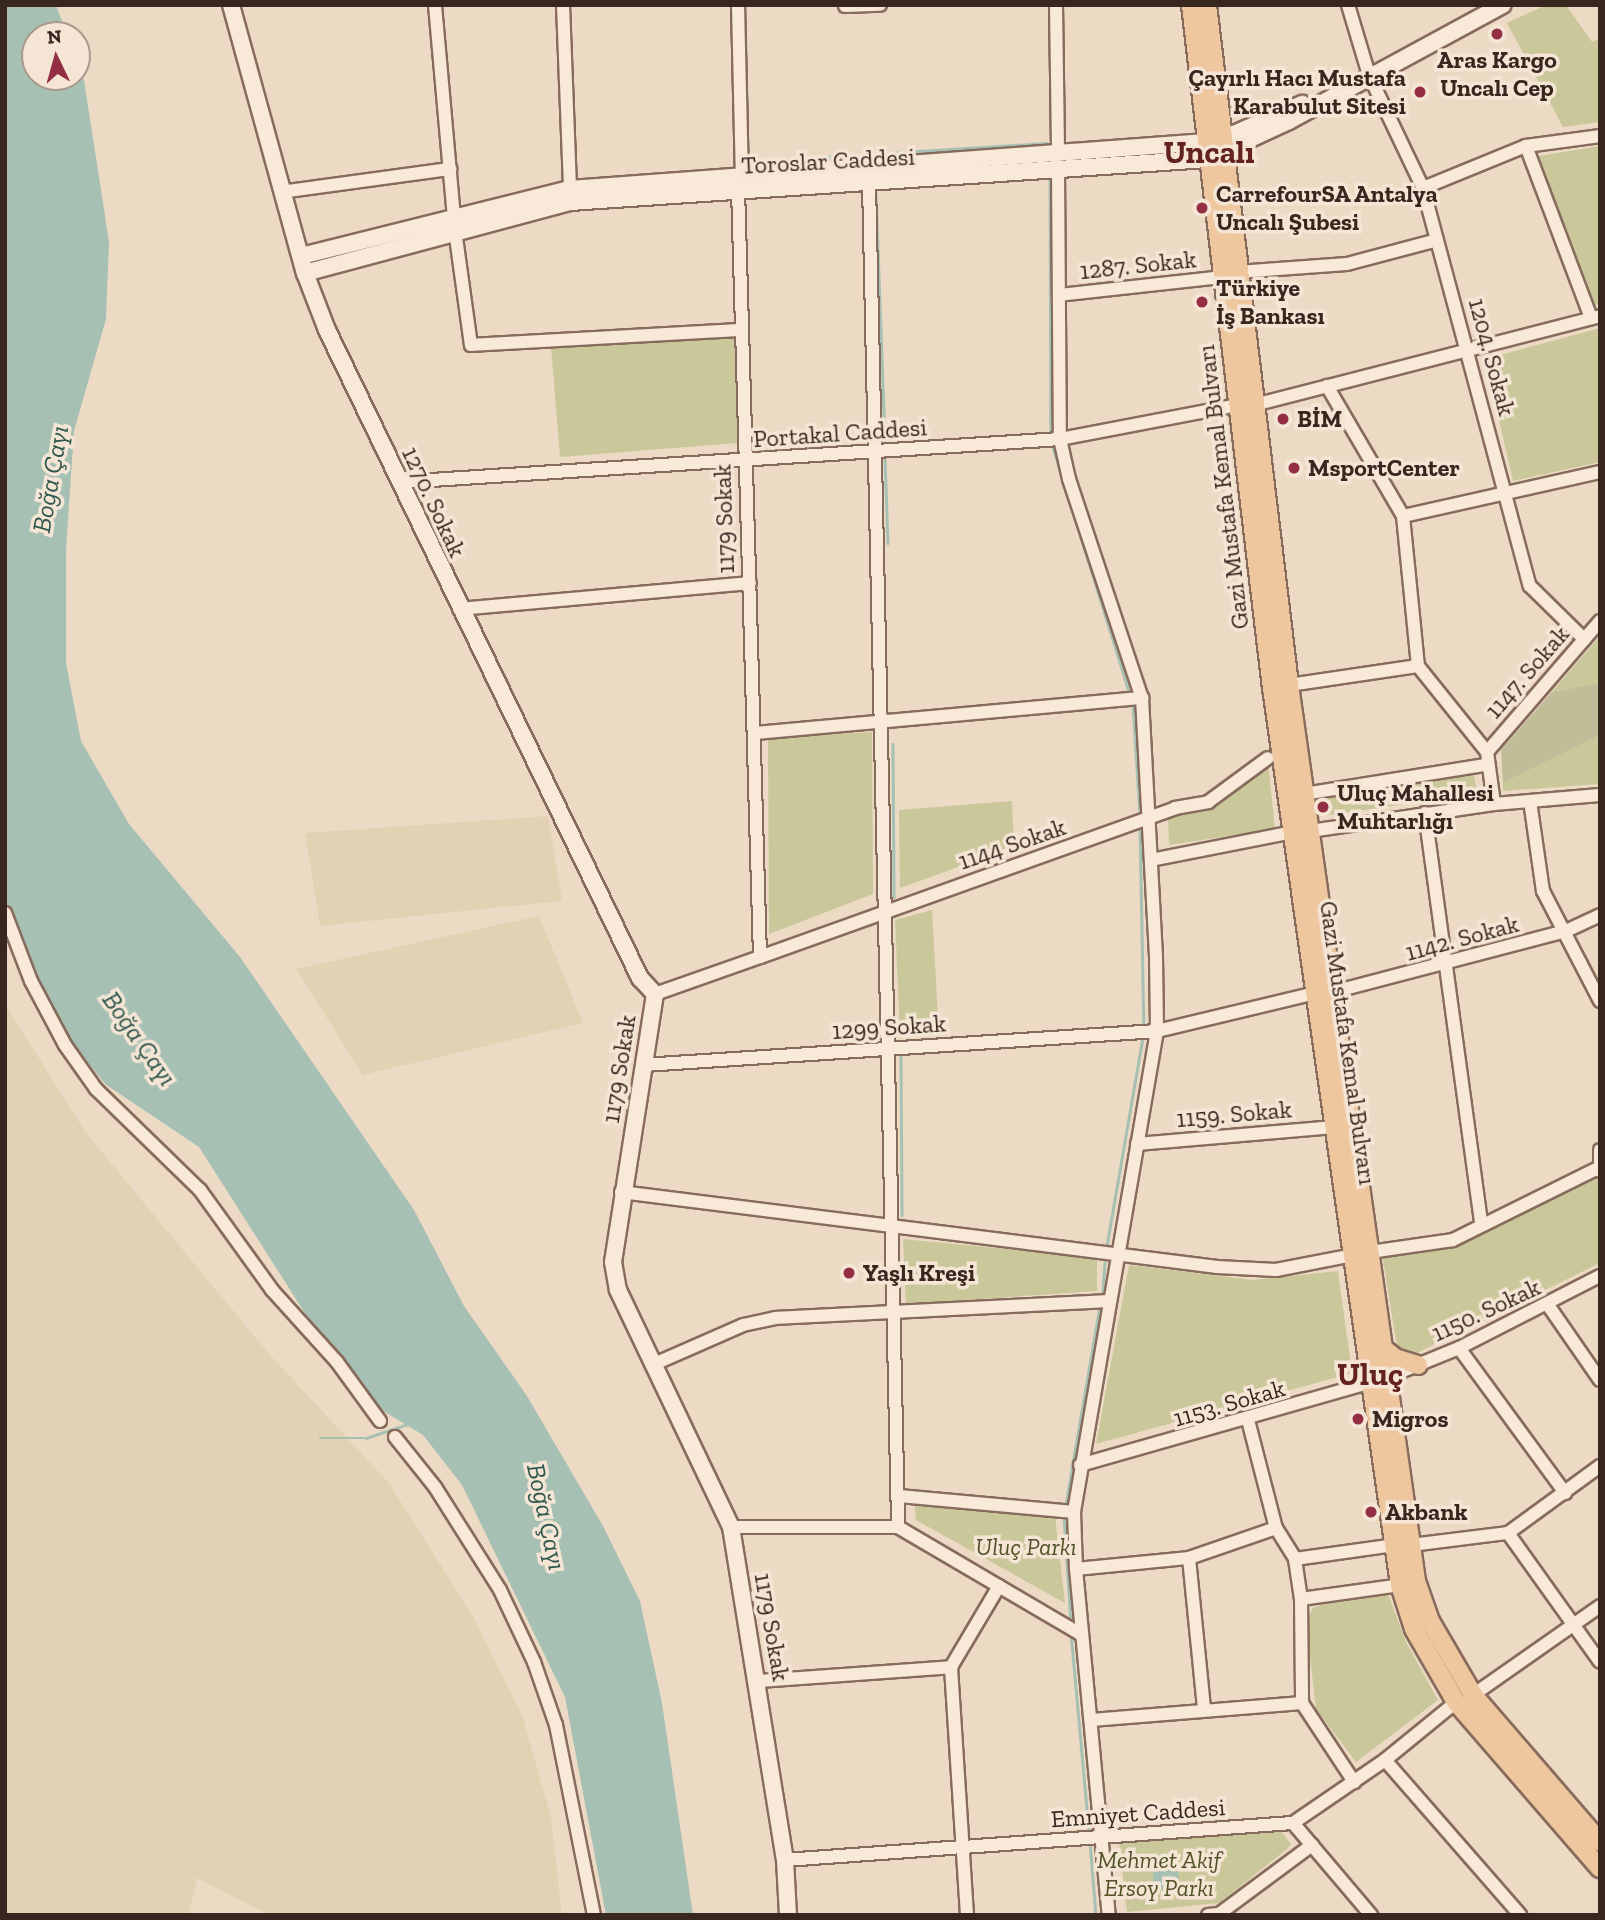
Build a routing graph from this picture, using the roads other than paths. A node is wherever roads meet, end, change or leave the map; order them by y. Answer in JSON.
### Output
{"nodes":[{"id":1,"x":231,"y":5,"type":"edge"},
{"id":2,"x":435,"y":5,"type":"edge"},
{"id":3,"x":563,"y":5,"type":"edge"},
{"id":4,"x":737,"y":5,"type":"edge"},
{"id":5,"x":880,"y":5,"type":"edge"},
{"id":6,"x":1056,"y":5,"type":"edge"},
{"id":7,"x":1191,"y":5,"type":"edge"},
{"id":8,"x":1206,"y":5,"type":"edge"},
{"id":9,"x":1348,"y":5,"type":"edge"},
{"id":10,"x":1503,"y":5,"type":"edge"},
{"id":11,"x":845,"y":6,"type":"edge"},
{"id":12,"x":1369,"y":75,"type":"junction"},
{"id":13,"x":1600,"y":135,"type":"edge"},
{"id":14,"x":1527,"y":146,"type":"junction"},
{"id":15,"x":1214,"y":149,"type":"junction"},
{"id":16,"x":1058,"y":163,"type":"junction"},
{"id":17,"x":450,"y":169,"type":"junction"},
{"id":18,"x":869,"y":182,"type":"junction"},
{"id":19,"x":740,"y":183,"type":"junction"},
{"id":20,"x":1423,"y":188,"type":"junction"},
{"id":21,"x":282,"y":192,"type":"junction"},
{"id":22,"x":570,"y":195,"type":"junction"},
{"id":23,"x":455,"y":224,"type":"junction"},
{"id":24,"x":1437,"y":240,"type":"junction"},
{"id":25,"x":301,"y":256,"type":"junction"},
{"id":26,"x":305,"y":273,"type":"junction"},
{"id":27,"x":1230,"y":274,"type":"junction"},
{"id":28,"x":1059,"y":295,"type":"junction"},
{"id":29,"x":1595,"y":317,"type":"edge"},
{"id":30,"x":742,"y":330,"type":"junction"},
{"id":31,"x":1469,"y":349,"type":"junction"},
{"id":32,"x":1327,"y":386,"type":"junction"},
{"id":33,"x":1246,"y":405,"type":"junction"},
{"id":34,"x":1060,"y":439,"type":"junction"},
{"id":35,"x":873,"y":451,"type":"junction"},
{"id":36,"x":745,"y":460,"type":"junction"},
{"id":37,"x":1600,"y":472,"type":"edge"},
{"id":38,"x":401,"y":482,"type":"junction"},
{"id":39,"x":1506,"y":493,"type":"junction"},
{"id":40,"x":1403,"y":516,"type":"junction"},
{"id":41,"x":750,"y":583,"type":"junction"},
{"id":42,"x":460,"y":609,"type":"junction"},
{"id":43,"x":1600,"y":621,"type":"edge"},
{"id":44,"x":1584,"y":639,"type":"junction"},
{"id":45,"x":1418,"y":666,"type":"junction"},
{"id":46,"x":1289,"y":685,"type":"junction"},
{"id":47,"x":1142,"y":698,"type":"junction"},
{"id":48,"x":881,"y":723,"type":"junction"},
{"id":49,"x":756,"y":733,"type":"junction"},
{"id":50,"x":1487,"y":752,"type":"junction"},
{"id":51,"x":1268,"y":758,"type":"dead end"},
{"id":52,"x":1486,"y":765,"type":"junction"},
{"id":53,"x":1304,"y":794,"type":"junction"},
{"id":54,"x":1600,"y":795,"type":"edge"},
{"id":55,"x":1530,"y":801,"type":"junction"},
{"id":56,"x":1494,"y":804,"type":"junction"},
{"id":57,"x":1424,"y":813,"type":"junction"},
{"id":58,"x":1142,"y":822,"type":"junction"},
{"id":59,"x":1302,"y":832,"type":"junction"},
{"id":60,"x":1151,"y":860,"type":"junction"},
{"id":61,"x":882,"y":910,"type":"junction"},
{"id":62,"x":5,"y":913,"type":"edge"},
{"id":63,"x":1600,"y":915,"type":"edge"},
{"id":64,"x":1566,"y":931,"type":"junction"},
{"id":65,"x":760,"y":957,"type":"junction"},
{"id":66,"x":1446,"y":966,"type":"junction"},
{"id":67,"x":1324,"y":993,"type":"junction"},
{"id":68,"x":655,"y":994,"type":"junction"},
{"id":69,"x":1600,"y":1000,"type":"edge"},
{"id":70,"x":1148,"y":1031,"type":"junction"},
{"id":71,"x":889,"y":1048,"type":"junction"},
{"id":72,"x":644,"y":1065,"type":"junction"},
{"id":73,"x":1335,"y":1127,"type":"junction"},
{"id":74,"x":1138,"y":1144,"type":"junction"},
{"id":75,"x":1600,"y":1150,"type":"edge"},
{"id":76,"x":1599,"y":1169,"type":"edge"},
{"id":77,"x":621,"y":1192,"type":"junction"},
{"id":78,"x":890,"y":1223,"type":"junction"},
{"id":79,"x":1480,"y":1224,"type":"junction"},
{"id":80,"x":1110,"y":1251,"type":"junction"},
{"id":81,"x":1362,"y":1253,"type":"junction"},
{"id":82,"x":1600,"y":1276,"type":"edge"},
{"id":83,"x":1109,"y":1301,"type":"junction"},
{"id":84,"x":1548,"y":1305,"type":"junction"},
{"id":85,"x":897,"y":1312,"type":"junction"},
{"id":86,"x":1459,"y":1348,"type":"junction"},
{"id":87,"x":1384,"y":1349,"type":"junction"},
{"id":88,"x":652,"y":1365,"type":"junction"},
{"id":89,"x":1418,"y":1365,"type":"junction"},
{"id":90,"x":1379,"y":1380,"type":"junction"},
{"id":91,"x":1600,"y":1380,"type":"edge"},
{"id":92,"x":1248,"y":1420,"type":"junction"},
{"id":93,"x":380,"y":1421,"type":"dead end"},
{"id":94,"x":395,"y":1437,"type":"dead end"},
{"id":95,"x":1080,"y":1465,"type":"junction"},
{"id":96,"x":1600,"y":1466,"type":"edge"},
{"id":97,"x":1565,"y":1493,"type":"junction"},
{"id":98,"x":899,"y":1496,"type":"junction"},
{"id":99,"x":1068,"y":1512,"type":"junction"},
{"id":100,"x":731,"y":1527,"type":"junction"},
{"id":101,"x":898,"y":1527,"type":"junction"},
{"id":102,"x":1276,"y":1528,"type":"junction"},
{"id":103,"x":1508,"y":1533,"type":"junction"},
{"id":104,"x":1402,"y":1545,"type":"junction"},
{"id":105,"x":1189,"y":1558,"type":"junction"},
{"id":106,"x":1295,"y":1559,"type":"junction"},
{"id":107,"x":1076,"y":1569,"type":"junction"},
{"id":108,"x":1401,"y":1585,"type":"junction"},
{"id":109,"x":999,"y":1586,"type":"junction"},
{"id":110,"x":1301,"y":1599,"type":"junction"},
{"id":111,"x":1600,"y":1606,"type":"edge"},
{"id":112,"x":1573,"y":1625,"type":"junction"},
{"id":113,"x":1080,"y":1633,"type":"junction"},
{"id":114,"x":1600,"y":1662,"type":"edge"},
{"id":115,"x":951,"y":1667,"type":"junction"},
{"id":116,"x":758,"y":1681,"type":"junction"},
{"id":117,"x":1464,"y":1699,"type":"junction"},
{"id":118,"x":1302,"y":1703,"type":"junction"},
{"id":119,"x":1203,"y":1709,"type":"junction"},
{"id":120,"x":1091,"y":1720,"type":"junction"},
{"id":121,"x":1385,"y":1760,"type":"junction"},
{"id":122,"x":1354,"y":1782,"type":"junction"},
{"id":123,"x":1293,"y":1823,"type":"junction"},
{"id":124,"x":1094,"y":1837,"type":"junction"},
{"id":125,"x":1600,"y":1842,"type":"edge"},
{"id":126,"x":1312,"y":1845,"type":"junction"},
{"id":127,"x":961,"y":1846,"type":"junction"},
{"id":128,"x":785,"y":1860,"type":"junction"},
{"id":129,"x":1600,"y":1868,"type":"edge"},
{"id":130,"x":1216,"y":1914,"type":"edge"},
{"id":131,"x":594,"y":1915,"type":"edge"},
{"id":132,"x":788,"y":1915,"type":"edge"},
{"id":133,"x":967,"y":1915,"type":"edge"},
{"id":134,"x":1109,"y":1915,"type":"edge"},
{"id":135,"x":1371,"y":1915,"type":"edge"},
{"id":136,"x":1520,"y":1915,"type":"edge"}],
"edges":[{"from":1,"to":21,"type":"street","name":"1270. Sokak"},
{"from":2,"to":17,"type":"street"},
{"from":3,"to":22,"type":"street"},
{"from":4,"to":19,"type":"street","name":"1179 Sokak"},
{"from":5,"to":11,"type":"street"},
{"from":6,"to":16,"type":"street"},
{"from":7,"to":15,"type":"main road"},
{"from":8,"to":15,"type":"main road"},
{"from":9,"to":12,"type":"street","name":"1204. Sokak"},
{"from":10,"to":12,"type":"street","name":"Toroslar Caddesi"},
{"from":12,"to":15,"type":"street","name":"Toroslar Caddesi"},
{"from":12,"to":20,"type":"street","name":"1204. Sokak"},
{"from":13,"to":14,"type":"street"},
{"from":14,"to":20,"type":"street"},
{"from":14,"to":29,"type":"street"},
{"from":15,"to":16,"type":"street","name":"Toroslar Caddesi"},
{"from":15,"to":27,"type":"main road","name":"Gazi Mustafa Kemal Bulvarı"},
{"from":16,"to":18,"type":"street","name":"Toroslar Caddesi"},
{"from":16,"to":19,"type":"street","name":"Toroslar Caddesi"},
{"from":16,"to":28,"type":"street"},
{"from":17,"to":21,"type":"street"},
{"from":17,"to":23,"type":"street"},
{"from":18,"to":19,"type":"street","name":"Toroslar Caddesi"},
{"from":18,"to":35,"type":"street"},
{"from":19,"to":22,"type":"street","name":"Toroslar Caddesi"},
{"from":19,"to":30,"type":"street","name":"1179 Sokak"},
{"from":20,"to":24,"type":"street","name":"1204. Sokak"},
{"from":21,"to":25,"type":"street","name":"1270. Sokak"},
{"from":22,"to":23,"type":"street","name":"Toroslar Caddesi"},
{"from":23,"to":25,"type":"street","name":"Toroslar Caddesi"},
{"from":23,"to":26,"type":"street","name":"Toroslar Caddesi"},
{"from":23,"to":30,"type":"street"},
{"from":24,"to":27,"type":"street","name":"1287. Sokak"},
{"from":24,"to":31,"type":"street","name":"1204. Sokak"},
{"from":25,"to":26,"type":"street","name":"1270. Sokak"},
{"from":26,"to":38,"type":"street","name":"1270. Sokak"},
{"from":27,"to":28,"type":"street","name":"1287. Sokak"},
{"from":27,"to":33,"type":"main road","name":"Gazi Mustafa Kemal Bulvarı"},
{"from":28,"to":34,"type":"street"},
{"from":29,"to":31,"type":"street","name":"Portakal Caddesi"},
{"from":30,"to":36,"type":"street","name":"1179 Sokak"},
{"from":31,"to":32,"type":"street","name":"Portakal Caddesi"},
{"from":31,"to":39,"type":"street","name":"1204. Sokak"},
{"from":32,"to":33,"type":"street","name":"Portakal Caddesi"},
{"from":32,"to":40,"type":"street"},
{"from":33,"to":34,"type":"street","name":"Portakal Caddesi"},
{"from":33,"to":46,"type":"main road","name":"Gazi Mustafa Kemal Bulvarı"},
{"from":33,"to":59,"type":"main road","name":"Gazi Mustafa Kemal Bulvarı"},
{"from":34,"to":35,"type":"street","name":"Portakal Caddesi"},
{"from":34,"to":47,"type":"street"},
{"from":35,"to":36,"type":"street","name":"Portakal Caddesi"},
{"from":35,"to":48,"type":"street"},
{"from":36,"to":38,"type":"street","name":"Portakal Caddesi"},
{"from":36,"to":41,"type":"street","name":"1179 Sokak"},
{"from":37,"to":39,"type":"street"},
{"from":38,"to":42,"type":"street","name":"1270. Sokak"},
{"from":39,"to":40,"type":"street"},
{"from":39,"to":44,"type":"street","name":"1204. Sokak"},
{"from":40,"to":45,"type":"street"},
{"from":41,"to":42,"type":"street"},
{"from":41,"to":49,"type":"street","name":"1179 Sokak"},
{"from":42,"to":68,"type":"street","name":"1270. Sokak"},
{"from":43,"to":44,"type":"street","name":"1147. Sokak"},
{"from":44,"to":50,"type":"street","name":"1147. Sokak"},
{"from":45,"to":46,"type":"street"},
{"from":45,"to":50,"type":"street"},
{"from":46,"to":53,"type":"main road","name":"Gazi Mustafa Kemal Bulvarı"},
{"from":47,"to":48,"type":"street"},
{"from":47,"to":58,"type":"street"},
{"from":48,"to":49,"type":"street"},
{"from":48,"to":61,"type":"street"},
{"from":49,"to":65,"type":"street","name":"1179 Sokak"},
{"from":50,"to":52,"type":"street"},
{"from":51,"to":58,"type":"street","name":"1144 Sokak"},
{"from":52,"to":53,"type":"street"},
{"from":52,"to":56,"type":"street"},
{"from":53,"to":59,"type":"main road","name":"Gazi Mustafa Kemal Bulvarı"},
{"from":54,"to":55,"type":"street"},
{"from":55,"to":56,"type":"street"},
{"from":55,"to":64,"type":"street"},
{"from":56,"to":57,"type":"street"},
{"from":57,"to":59,"type":"street"},
{"from":57,"to":66,"type":"street"},
{"from":58,"to":60,"type":"street"},
{"from":58,"to":61,"type":"street","name":"1144 Sokak"},
{"from":59,"to":60,"type":"street"},
{"from":59,"to":67,"type":"main road","name":"Gazi Mustafa Kemal Bulvarı"},
{"from":60,"to":70,"type":"street"},
{"from":61,"to":65,"type":"street","name":"1144 Sokak"},
{"from":61,"to":71,"type":"street"},
{"from":62,"to":93,"type":"street"},
{"from":63,"to":64,"type":"street","name":"1142. Sokak"},
{"from":64,"to":66,"type":"street","name":"1142. Sokak"},
{"from":64,"to":69,"type":"street"},
{"from":65,"to":68,"type":"street","name":"1179 Sokak"},
{"from":66,"to":67,"type":"street","name":"1142. Sokak"},
{"from":66,"to":79,"type":"street"},
{"from":67,"to":70,"type":"street","name":"1142. Sokak"},
{"from":67,"to":73,"type":"main road","name":"Gazi Mustafa Kemal Bulvarı"},
{"from":67,"to":81,"type":"main road","name":"Gazi Mustafa Kemal Bulvarı"},
{"from":68,"to":72,"type":"street","name":"1179 Sokak"},
{"from":70,"to":71,"type":"street","name":"1299 Sokak"},
{"from":70,"to":74,"type":"street"},
{"from":71,"to":72,"type":"street","name":"1299 Sokak"},
{"from":71,"to":78,"type":"street"},
{"from":72,"to":77,"type":"street","name":"1179 Sokak"},
{"from":73,"to":74,"type":"street","name":"1159. Sokak"},
{"from":73,"to":81,"type":"main road","name":"Gazi Mustafa Kemal Bulvarı"},
{"from":74,"to":80,"type":"street"},
{"from":75,"to":76,"type":"street"},
{"from":76,"to":79,"type":"street"},
{"from":77,"to":78,"type":"street"},
{"from":77,"to":88,"type":"street","name":"1179 Sokak"},
{"from":78,"to":80,"type":"street"},
{"from":78,"to":85,"type":"street"},
{"from":79,"to":81,"type":"street"},
{"from":80,"to":81,"type":"street"},
{"from":80,"to":83,"type":"street"},
{"from":81,"to":87,"type":"main road","name":"Gazi Mustafa Kemal Bulvarı"},
{"from":81,"to":90,"type":"main road","name":"Gazi Mustafa Kemal Bulvarı"},
{"from":82,"to":84,"type":"street","name":"1150. Sokak"},
{"from":83,"to":85,"type":"street"},
{"from":83,"to":95,"type":"street"},
{"from":84,"to":86,"type":"street","name":"1150. Sokak"},
{"from":84,"to":91,"type":"street"},
{"from":85,"to":88,"type":"street"},
{"from":85,"to":98,"type":"street"},
{"from":86,"to":89,"type":"street","name":"1150. Sokak"},
{"from":86,"to":97,"type":"street"},
{"from":87,"to":89,"type":"main road"},
{"from":87,"to":90,"type":"main road","name":"Gazi Mustafa Kemal Bulvarı"},
{"from":88,"to":100,"type":"street","name":"1179 Sokak"},
{"from":89,"to":90,"type":"street","name":"1150. Sokak"},
{"from":90,"to":92,"type":"street","name":"1153. Sokak"},
{"from":90,"to":104,"type":"main road","name":"Gazi Mustafa Kemal Bulvarı"},
{"from":92,"to":95,"type":"street","name":"1153. Sokak"},
{"from":92,"to":102,"type":"street"},
{"from":94,"to":131,"type":"street"},
{"from":95,"to":99,"type":"street"},
{"from":96,"to":97,"type":"street"},
{"from":97,"to":103,"type":"street"},
{"from":98,"to":99,"type":"street"},
{"from":98,"to":101,"type":"street"},
{"from":99,"to":107,"type":"street"},
{"from":100,"to":101,"type":"street"},
{"from":100,"to":116,"type":"street","name":"1179 Sokak"},
{"from":101,"to":109,"type":"street"},
{"from":102,"to":105,"type":"street"},
{"from":102,"to":106,"type":"street"},
{"from":103,"to":104,"type":"street"},
{"from":103,"to":112,"type":"street"},
{"from":104,"to":106,"type":"street"},
{"from":104,"to":108,"type":"main road","name":"Gazi Mustafa Kemal Bulvarı"},
{"from":104,"to":117,"type":"main road","name":"Gazi Mustafa Kemal Bulvarı"},
{"from":105,"to":107,"type":"street"},
{"from":105,"to":119,"type":"street"},
{"from":106,"to":110,"type":"street"},
{"from":107,"to":113,"type":"street"},
{"from":108,"to":110,"type":"street"},
{"from":108,"to":117,"type":"main road","name":"Gazi Mustafa Kemal Bulvarı"},
{"from":109,"to":113,"type":"street"},
{"from":109,"to":115,"type":"street"},
{"from":110,"to":118,"type":"street"},
{"from":111,"to":112,"type":"street","name":"Emniyet Caddesi"},
{"from":112,"to":114,"type":"street"},
{"from":112,"to":117,"type":"street","name":"Emniyet Caddesi"},
{"from":113,"to":120,"type":"street"},
{"from":115,"to":116,"type":"street"},
{"from":115,"to":127,"type":"street"},
{"from":116,"to":128,"type":"street","name":"1179 Sokak"},
{"from":117,"to":121,"type":"street","name":"Emniyet Caddesi"},
{"from":117,"to":125,"type":"main road","name":"Gazi Mustafa Kemal Bulvarı"},
{"from":117,"to":129,"type":"main road","name":"Gazi Mustafa Kemal Bulvarı"},
{"from":118,"to":119,"type":"street"},
{"from":118,"to":122,"type":"street"},
{"from":119,"to":120,"type":"street"},
{"from":120,"to":124,"type":"street"},
{"from":121,"to":122,"type":"street","name":"Emniyet Caddesi"},
{"from":121,"to":136,"type":"street"},
{"from":122,"to":123,"type":"street","name":"Emniyet Caddesi"},
{"from":123,"to":124,"type":"street","name":"Emniyet Caddesi"},
{"from":123,"to":126,"type":"street"},
{"from":124,"to":127,"type":"street","name":"Emniyet Caddesi"},
{"from":124,"to":134,"type":"street"},
{"from":126,"to":130,"type":"street"},
{"from":126,"to":135,"type":"street"},
{"from":127,"to":128,"type":"street","name":"Emniyet Caddesi"},
{"from":127,"to":133,"type":"street"},
{"from":128,"to":132,"type":"street","name":"1179 Sokak"}]}
